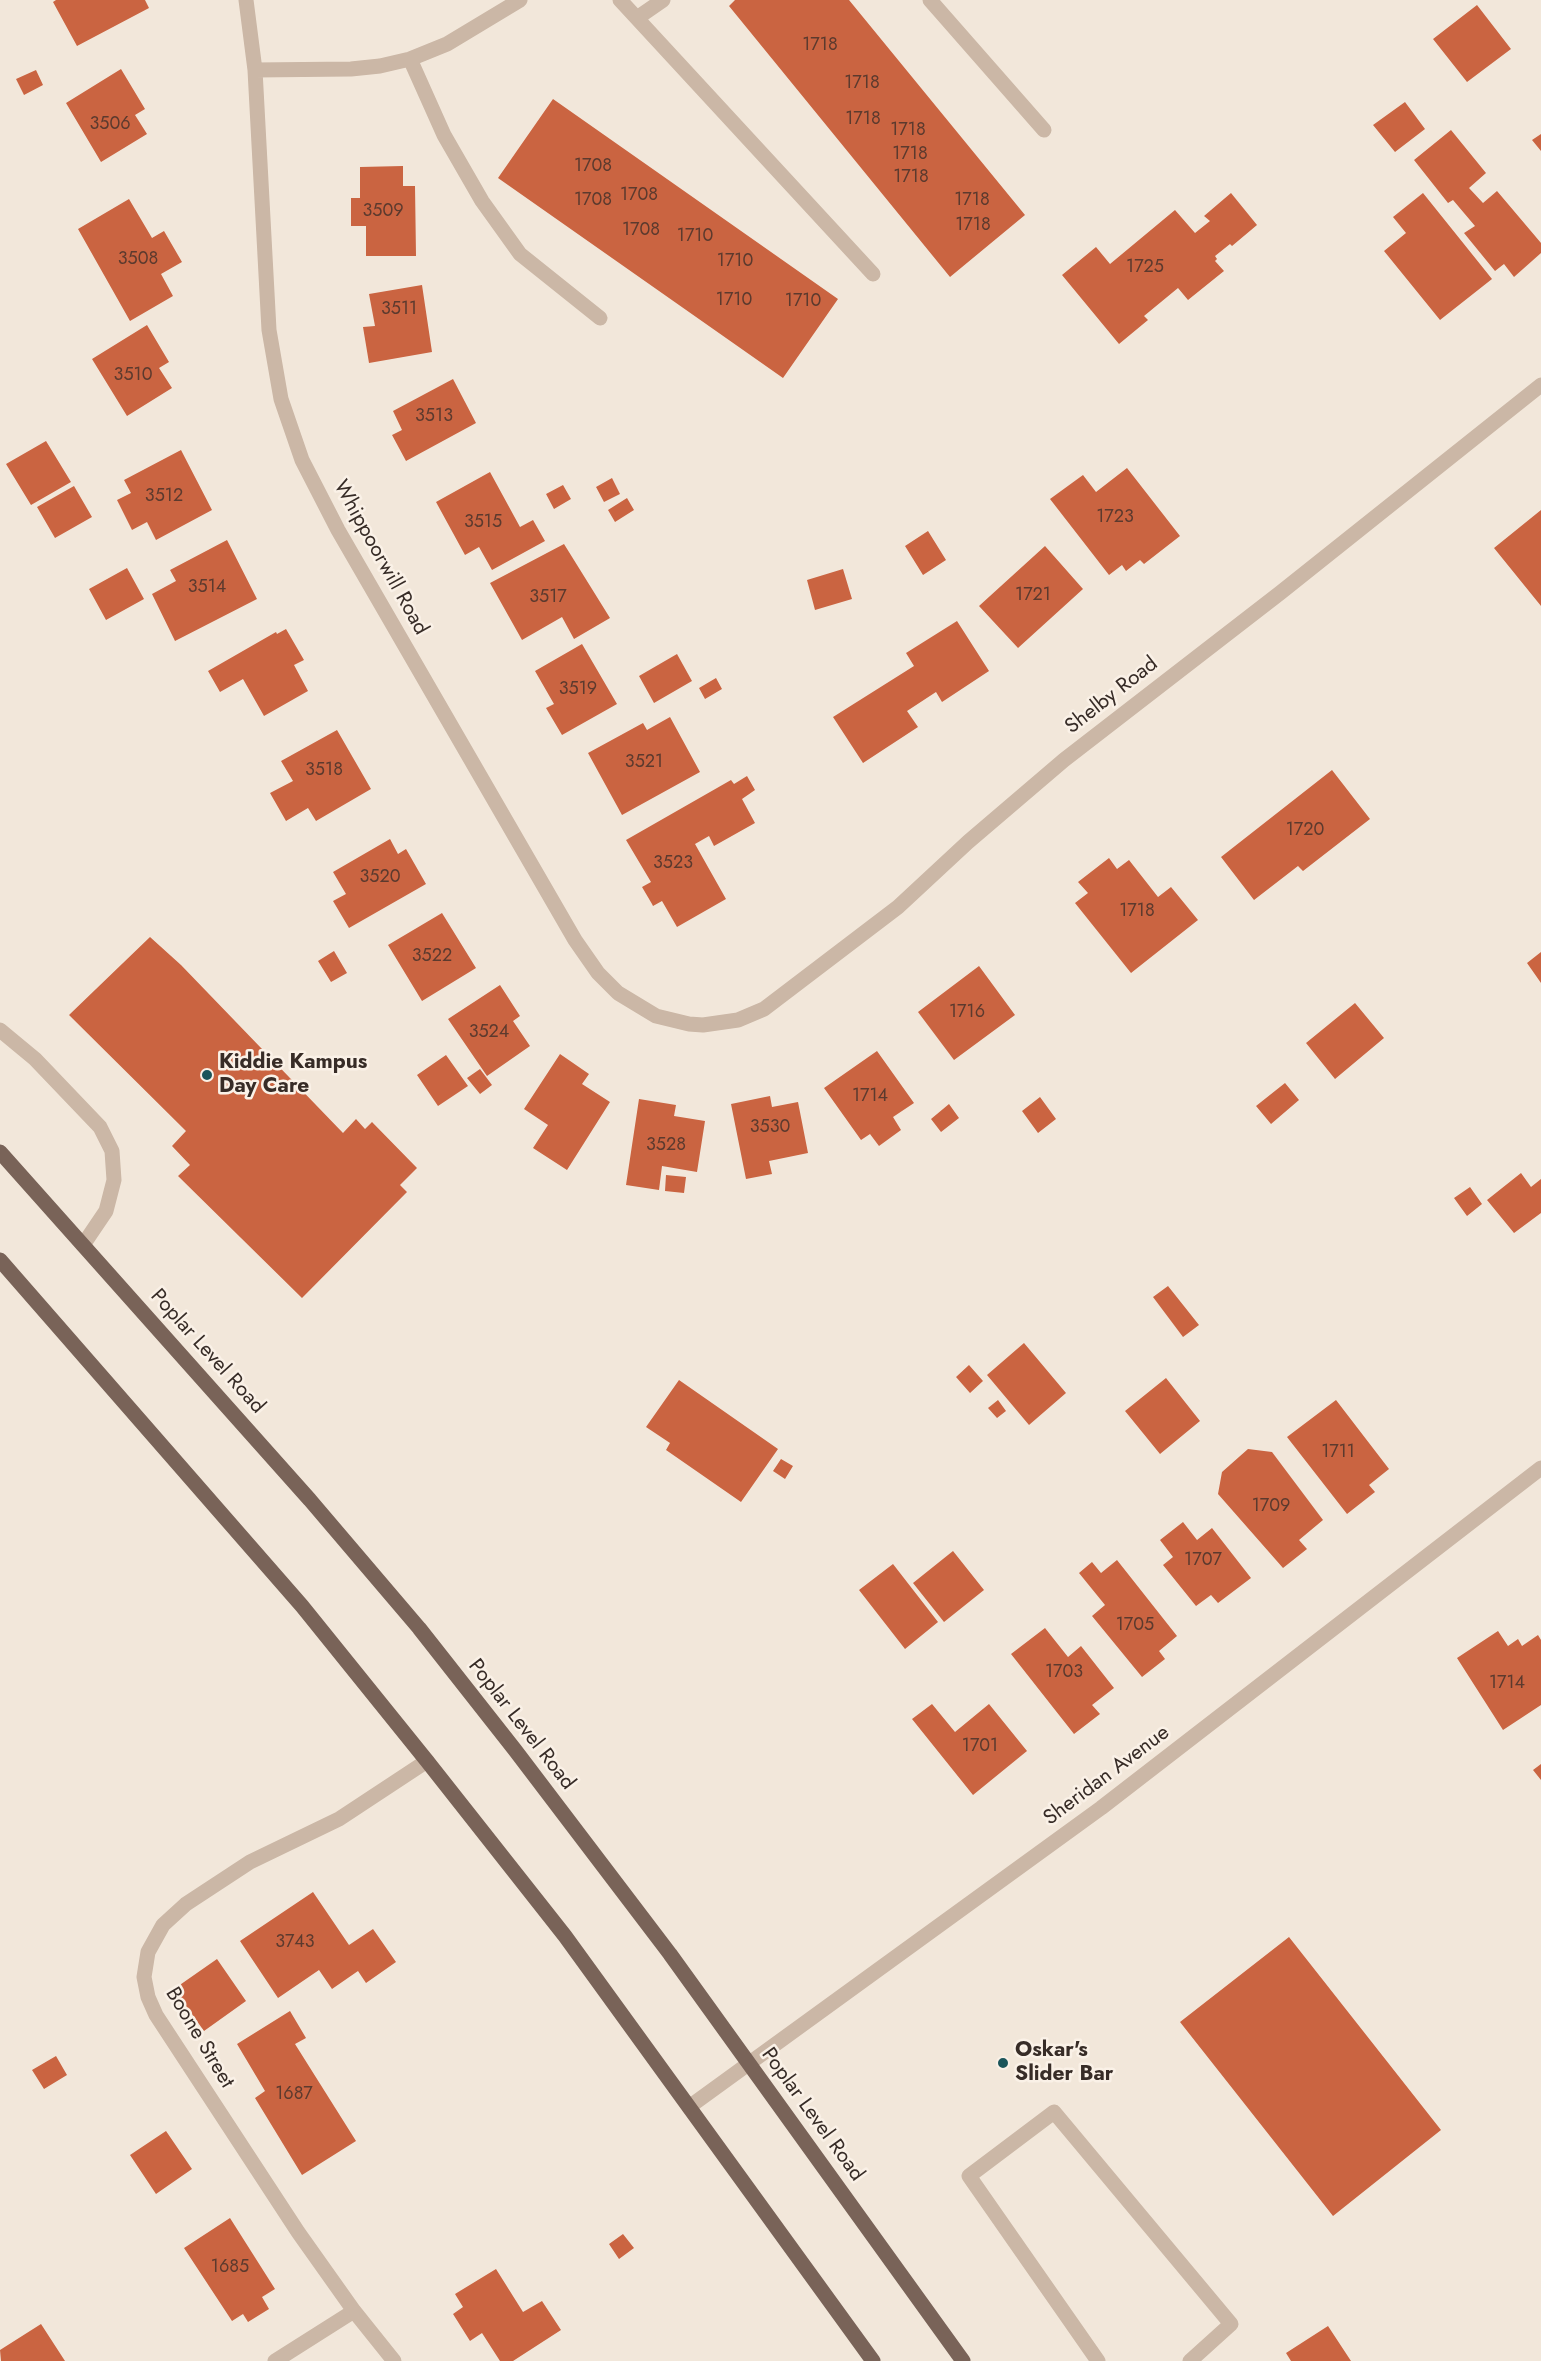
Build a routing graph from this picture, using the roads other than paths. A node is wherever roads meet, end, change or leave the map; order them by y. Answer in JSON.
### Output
{"nodes":[{"id":1,"x":246,"y":0,"type":"edge"},
{"id":2,"x":520,"y":0,"type":"edge"},
{"id":3,"x":620,"y":0,"type":"edge"},
{"id":4,"x":663,"y":0,"type":"edge"},
{"id":5,"x":930,"y":0,"type":"edge"},
{"id":6,"x":637,"y":18,"type":"junction"},
{"id":7,"x":410,"y":59,"type":"junction"},
{"id":8,"x":255,"y":70,"type":"junction"},
{"id":9,"x":1044,"y":130,"type":"dead end"},
{"id":10,"x":873,"y":274,"type":"dead end"},
{"id":11,"x":600,"y":318,"type":"dead end"},
{"id":12,"x":1541,"y":385,"type":"edge"},
{"id":13,"x":703,"y":1025,"type":"joint"},
{"id":14,"x":0,"y":1030,"type":"edge"},
{"id":15,"x":0,"y":1152,"type":"edge"},
{"id":16,"x":83,"y":1245,"type":"junction"},
{"id":17,"x":0,"y":1260,"type":"edge"},
{"id":18,"x":1541,"y":1468,"type":"edge"},
{"id":19,"x":427,"y":1761,"type":"junction"},
{"id":20,"x":749,"y":2064,"type":"junction"},
{"id":21,"x":689,"y":2107,"type":"junction"},
{"id":22,"x":354,"y":2311,"type":"junction"},
{"id":23,"x":275,"y":2361,"type":"edge"},
{"id":24,"x":394,"y":2361,"type":"edge"},
{"id":25,"x":873,"y":2361,"type":"edge"},
{"id":26,"x":963,"y":2361,"type":"edge"},
{"id":27,"x":1098,"y":2361,"type":"edge"},
{"id":28,"x":1190,"y":2361,"type":"edge"}],
"edges":[{"from":1,"to":8,"type":"street","name":"Whippoorwill Road"},
{"from":2,"to":7,"type":"street"},
{"from":3,"to":6,"type":"street"},
{"from":4,"to":6,"type":"street"},
{"from":5,"to":9,"type":"street"},
{"from":6,"to":10,"type":"street"},
{"from":7,"to":8,"type":"street"},
{"from":7,"to":11,"type":"street"},
{"from":8,"to":13,"type":"street","name":"Whippoorwill Road"},
{"from":12,"to":13,"type":"street","name":"Shelby Road"},
{"from":14,"to":16,"type":"street"},
{"from":15,"to":16,"type":"main road","name":"Poplar Level Road"},
{"from":16,"to":20,"type":"main road","name":"Poplar Level Road"},
{"from":17,"to":19,"type":"main road"},
{"from":18,"to":20,"type":"street","name":"Sheridan Avenue"},
{"from":19,"to":21,"type":"main road"},
{"from":19,"to":22,"type":"street","name":"Boone Street"},
{"from":20,"to":21,"type":"street","name":"Sheridan Avenue"},
{"from":20,"to":26,"type":"main road","name":"Poplar Level Road"},
{"from":21,"to":25,"type":"main road"},
{"from":22,"to":23,"type":"street"},
{"from":22,"to":24,"type":"street","name":"Boone Street"},
{"from":27,"to":28,"type":"street"}]}
